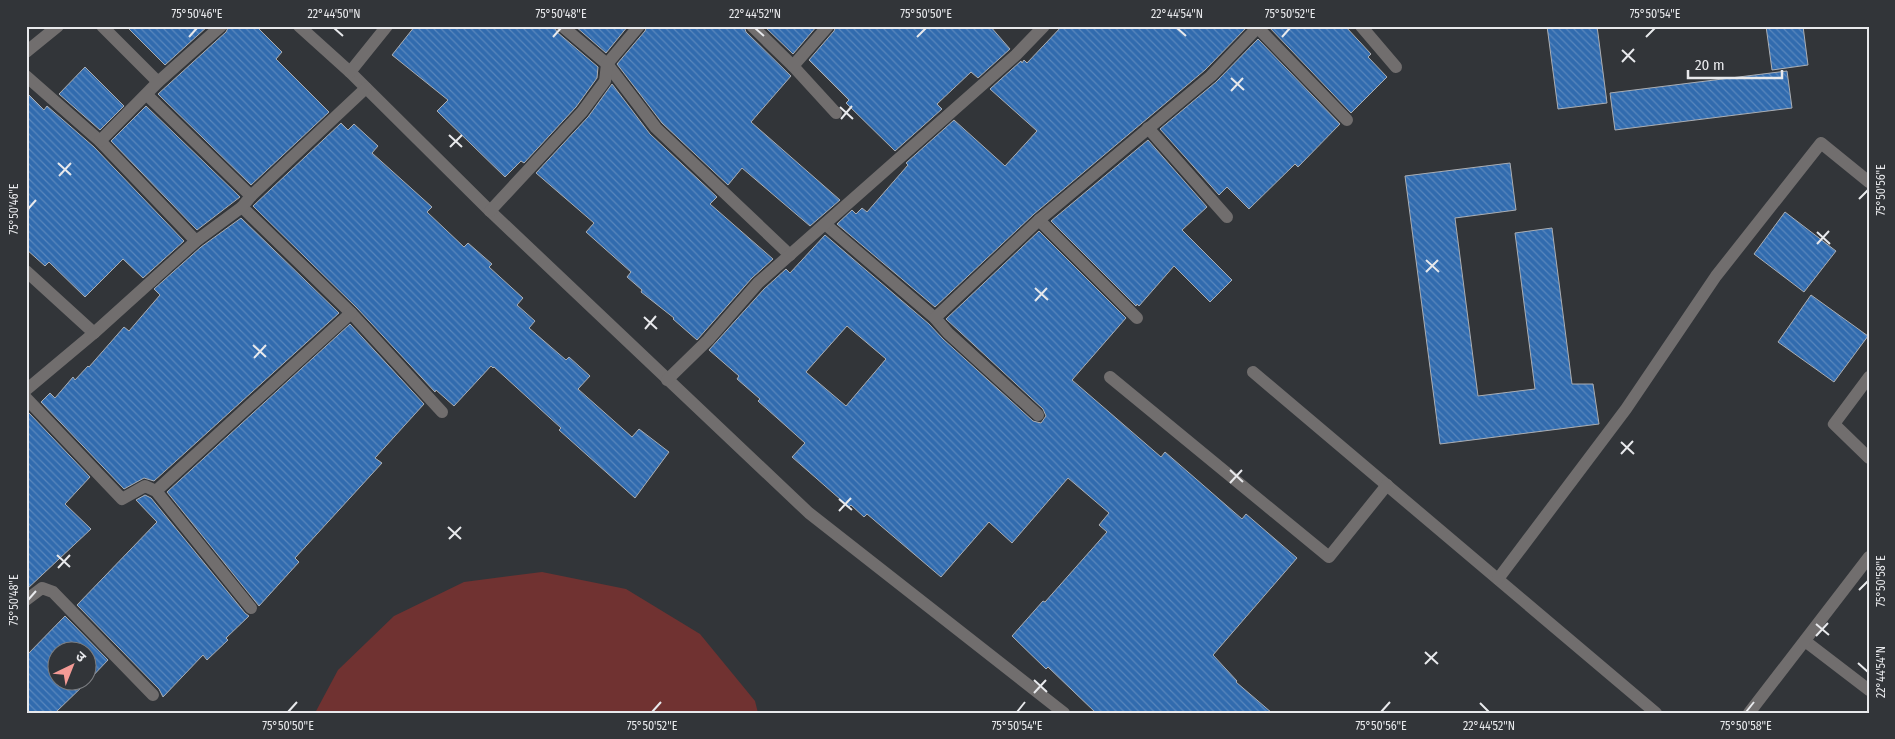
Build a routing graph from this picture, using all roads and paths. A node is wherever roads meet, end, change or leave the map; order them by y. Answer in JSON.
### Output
{"nodes":[{"id":1,"x":58,"y":26,"type":"edge"},
{"id":2,"x":102,"y":26,"type":"edge"},
{"id":3,"x":221,"y":26,"type":"edge"},
{"id":4,"x":299,"y":26,"type":"edge"},
{"id":5,"x":387,"y":26,"type":"edge"},
{"id":6,"x":562,"y":26,"type":"edge"},
{"id":7,"x":639,"y":26,"type":"edge"},
{"id":8,"x":752,"y":26,"type":"edge"},
{"id":9,"x":828,"y":26,"type":"edge"},
{"id":10,"x":1044,"y":26,"type":"edge"},
{"id":11,"x":1361,"y":26,"type":"edge"},
{"id":12,"x":1258,"y":27,"type":"edge"},
{"id":13,"x":26,"y":52,"type":"edge"},
{"id":14,"x":607,"y":64,"type":"junction"},
{"id":15,"x":793,"y":66,"type":"junction"},
{"id":16,"x":1396,"y":67,"type":"dead end"},
{"id":17,"x":350,"y":72,"type":"junction"},
{"id":18,"x":26,"y":76,"type":"edge"},
{"id":19,"x":158,"y":82,"type":"junction"},
{"id":20,"x":366,"y":88,"type":"junction"},
{"id":21,"x":147,"y":94,"type":"junction"},
{"id":22,"x":836,"y":113,"type":"dead end"},
{"id":23,"x":1347,"y":120,"type":"dead end"},
{"id":24,"x":1148,"y":128,"type":"junction"},
{"id":25,"x":100,"y":141,"type":"junction"},
{"id":26,"x":1869,"y":182,"type":"edge"},
{"id":27,"x":251,"y":196,"type":"junction"},
{"id":28,"x":242,"y":207,"type":"junction"},
{"id":29,"x":490,"y":211,"type":"junction"},
{"id":30,"x":1227,"y":217,"type":"dead end"},
{"id":31,"x":1039,"y":220,"type":"junction"},
{"id":32,"x":826,"y":224,"type":"junction"},
{"id":33,"x":196,"y":241,"type":"junction"},
{"id":34,"x":790,"y":255,"type":"junction"},
{"id":35,"x":26,"y":270,"type":"edge"},
{"id":36,"x":351,"y":313,"type":"junction"},
{"id":37,"x":935,"y":318,"type":"junction"},
{"id":38,"x":1137,"y":318,"type":"dead end"},
{"id":39,"x":94,"y":333,"type":"junction"},
{"id":40,"x":1254,"y":372,"type":"dead end"},
{"id":41,"x":1110,"y":377,"type":"dead end"},
{"id":42,"x":1869,"y":377,"type":"edge"},
{"id":43,"x":667,"y":380,"type":"junction"},
{"id":44,"x":26,"y":390,"type":"edge"},
{"id":45,"x":26,"y":398,"type":"edge"},
{"id":46,"x":442,"y":412,"type":"dead end"},
{"id":47,"x":1038,"y":415,"type":"dead end"},
{"id":48,"x":1869,"y":458,"type":"edge"},
{"id":49,"x":1387,"y":485,"type":"junction"},
{"id":50,"x":156,"y":491,"type":"junction"},
{"id":51,"x":1869,"y":557,"type":"edge"},
{"id":52,"x":1498,"y":579,"type":"junction"},
{"id":53,"x":26,"y":600,"type":"edge"},
{"id":54,"x":252,"y":608,"type":"dead end"},
{"id":55,"x":1805,"y":641,"type":"junction"},
{"id":56,"x":1869,"y":690,"type":"edge"},
{"id":57,"x":153,"y":695,"type":"dead end"},
{"id":58,"x":1064,"y":713,"type":"edge"},
{"id":59,"x":1656,"y":713,"type":"edge"},
{"id":60,"x":1750,"y":713,"type":"edge"}],
"edges":[{"from":1,"to":13,"type":"street"},
{"from":2,"to":19,"type":"street"},
{"from":3,"to":19,"type":"street"},
{"from":4,"to":17,"type":"street"},
{"from":5,"to":17,"type":"street"},
{"from":6,"to":14,"type":"street"},
{"from":7,"to":14,"type":"street"},
{"from":8,"to":15,"type":"street"},
{"from":9,"to":15,"type":"street"},
{"from":10,"to":32,"type":"street"},
{"from":11,"to":16,"type":"street"},
{"from":12,"to":23,"type":"street"},
{"from":12,"to":24,"type":"street"},
{"from":14,"to":29,"type":"street"},
{"from":14,"to":34,"type":"street"},
{"from":15,"to":22,"type":"street"},
{"from":17,"to":20,"type":"street"},
{"from":18,"to":25,"type":"street"},
{"from":19,"to":21,"type":"street"},
{"from":20,"to":27,"type":"street"},
{"from":20,"to":29,"type":"street"},
{"from":21,"to":25,"type":"street"},
{"from":21,"to":27,"type":"street"},
{"from":24,"to":30,"type":"street"},
{"from":24,"to":31,"type":"street"},
{"from":25,"to":33,"type":"street"},
{"from":26,"to":52,"type":"street"},
{"from":27,"to":28,"type":"street"},
{"from":28,"to":33,"type":"street"},
{"from":28,"to":36,"type":"street"},
{"from":29,"to":43,"type":"street"},
{"from":31,"to":37,"type":"street"},
{"from":31,"to":38,"type":"street"},
{"from":32,"to":34,"type":"street"},
{"from":32,"to":37,"type":"street"},
{"from":33,"to":39,"type":"street"},
{"from":34,"to":43,"type":"street"},
{"from":35,"to":39,"type":"street"},
{"from":36,"to":46,"type":"street"},
{"from":36,"to":50,"type":"street"},
{"from":37,"to":47,"type":"street"},
{"from":39,"to":44,"type":"street"},
{"from":40,"to":49,"type":"street"},
{"from":41,"to":49,"type":"street"},
{"from":42,"to":48,"type":"street"},
{"from":43,"to":58,"type":"street"},
{"from":45,"to":50,"type":"street"},
{"from":49,"to":52,"type":"street"},
{"from":50,"to":54,"type":"street"},
{"from":51,"to":55,"type":"street"},
{"from":52,"to":59,"type":"street"},
{"from":53,"to":57,"type":"street"},
{"from":55,"to":56,"type":"street"},
{"from":55,"to":60,"type":"street"}]}
